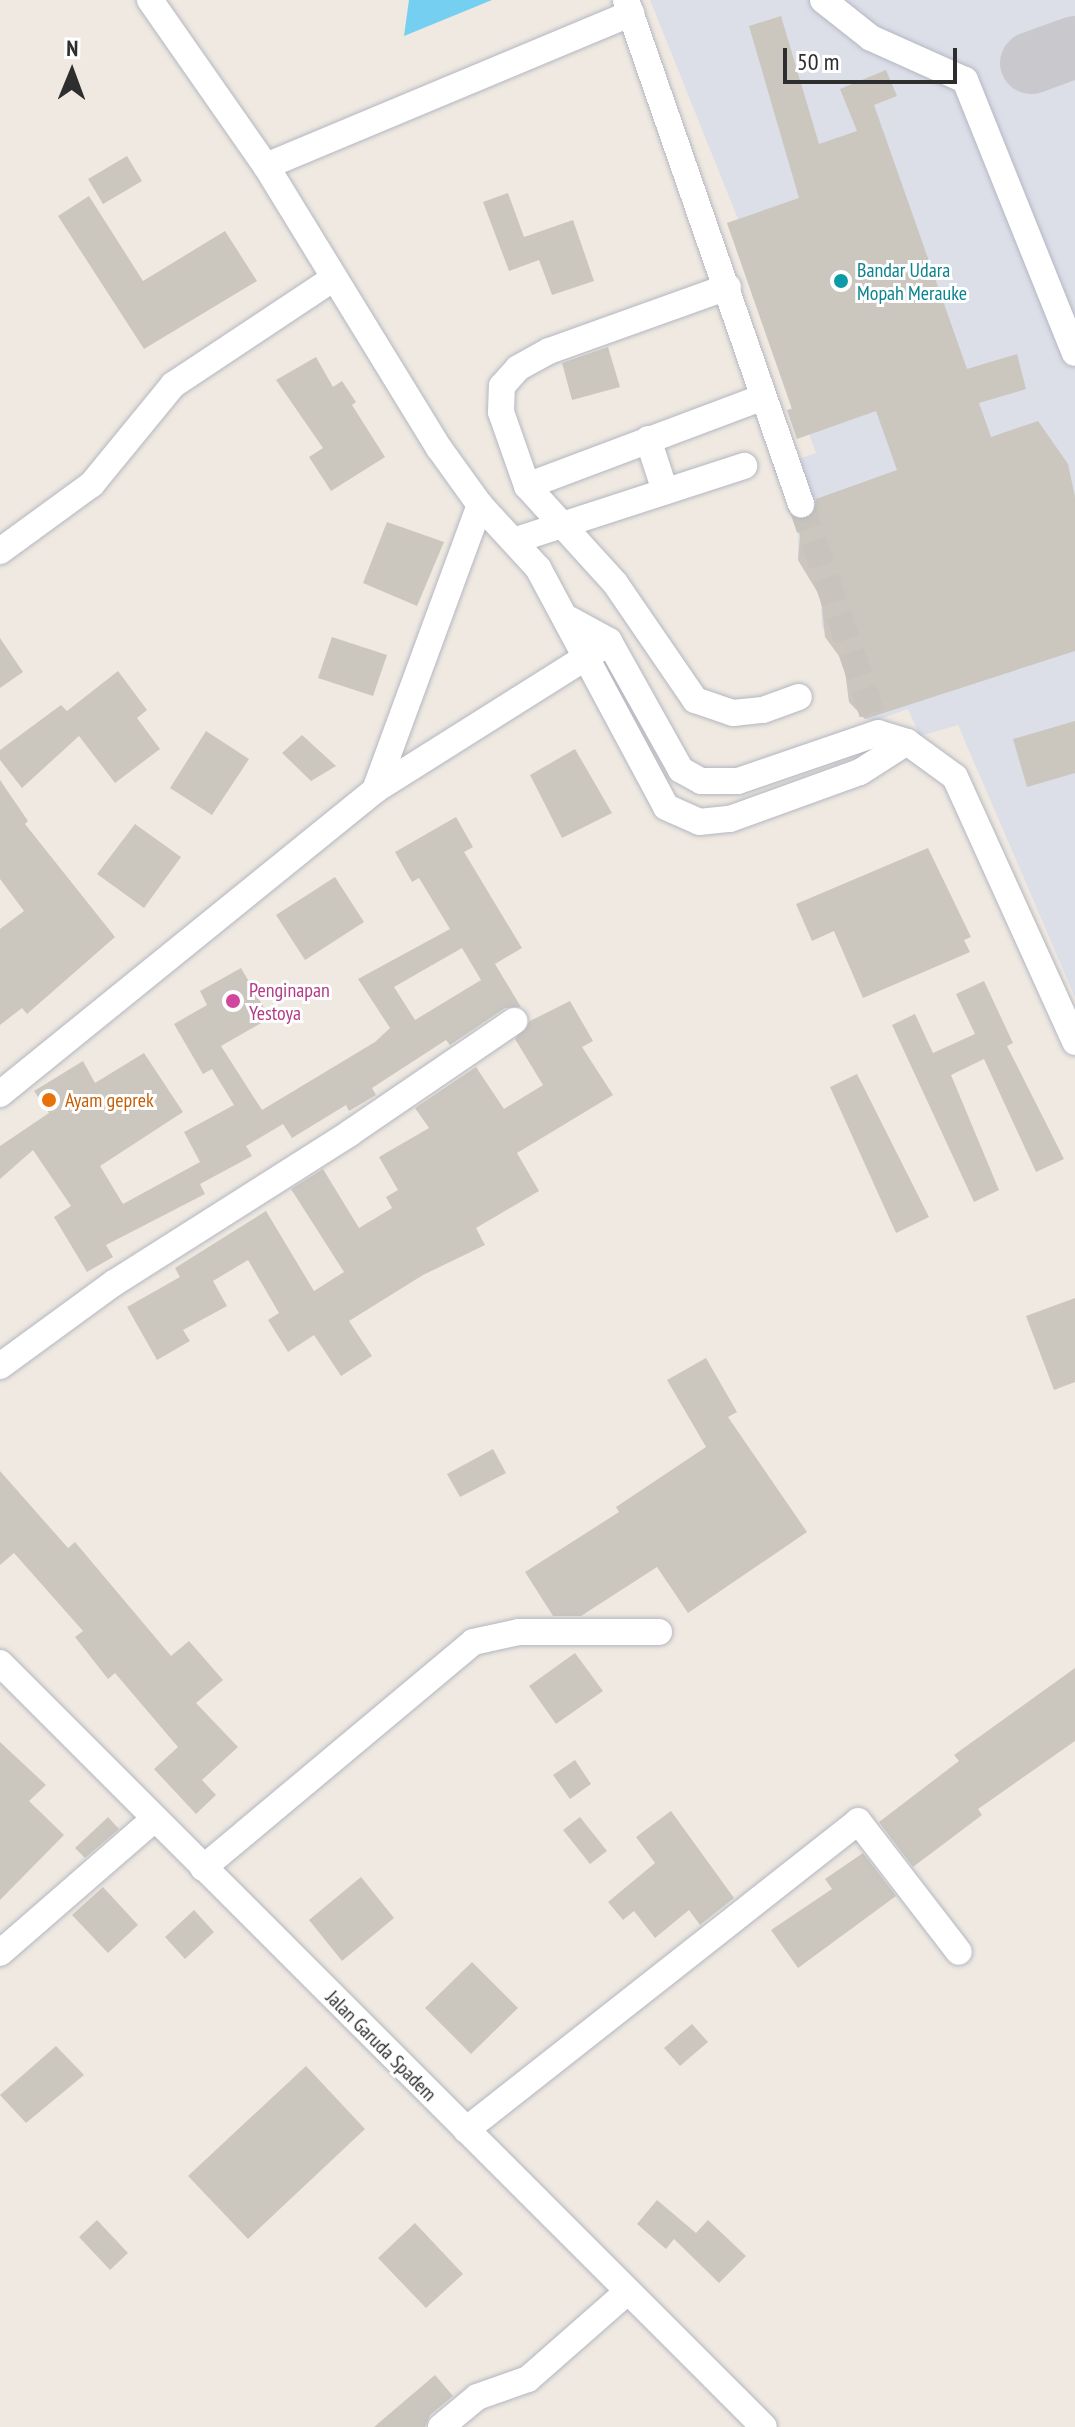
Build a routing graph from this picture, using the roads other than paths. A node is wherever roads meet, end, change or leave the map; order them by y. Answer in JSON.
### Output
{"nodes":[{"id":1,"x":150,"y":0,"type":"edge"},
{"id":2,"x":823,"y":0,"type":"edge"},
{"id":3,"x":629,"y":7,"type":"edge"},
{"id":4,"x":266,"y":166,"type":"junction"},
{"id":5,"x":334,"y":278,"type":"junction"},
{"id":6,"x":728,"y":287,"type":"junction"},
{"id":7,"x":1075,"y":353,"type":"edge"},
{"id":8,"x":761,"y":398,"type":"junction"},
{"id":9,"x":648,"y":439,"type":"junction"},
{"id":10,"x":744,"y":466,"type":"dead end"},
{"id":11,"x":527,"y":486,"type":"junction"},
{"id":12,"x":665,"y":491,"type":"junction"},
{"id":13,"x":801,"y":504,"type":"tunnel mouth"},
{"id":14,"x":480,"y":505,"type":"junction"},
{"id":15,"x":562,"y":525,"type":"junction"},
{"id":16,"x":516,"y":540,"type":"junction"},
{"id":17,"x":0,"y":551,"type":"edge"},
{"id":18,"x":569,"y":619,"type":"junction"},
{"id":19,"x":609,"y":641,"type":"junction"},
{"id":20,"x":583,"y":660,"type":"junction"},
{"id":21,"x":799,"y":697,"type":"dead end"},
{"id":22,"x":897,"y":750,"type":"junction"},
{"id":23,"x":375,"y":790,"type":"junction"},
{"id":24,"x":514,"y":1021,"type":"dead end"},
{"id":25,"x":1075,"y":1042,"type":"edge"},
{"id":26,"x":0,"y":1094,"type":"edge"},
{"id":27,"x":0,"y":1366,"type":"edge"},
{"id":28,"x":659,"y":1632,"type":"dead end"},
{"id":29,"x":0,"y":1663,"type":"edge"},
{"id":30,"x":153,"y":1820,"type":"junction"},
{"id":31,"x":203,"y":1868,"type":"junction"},
{"id":32,"x":959,"y":1952,"type":"dead end"},
{"id":33,"x":0,"y":1953,"type":"edge"},
{"id":34,"x":466,"y":2130,"type":"junction"},
{"id":35,"x":628,"y":2291,"type":"junction"},
{"id":36,"x":752,"y":2423,"type":"edge"},
{"id":37,"x":441,"y":2427,"type":"edge"}],
"edges":[{"from":1,"to":4,"type":"street"},
{"from":2,"to":7,"type":"street"},
{"from":3,"to":4,"type":"street"},
{"from":3,"to":6,"type":"street"},
{"from":4,"to":5,"type":"street"},
{"from":5,"to":14,"type":"street"},
{"from":5,"to":17,"type":"street"},
{"from":6,"to":8,"type":"street"},
{"from":6,"to":11,"type":"street"},
{"from":8,"to":9,"type":"street"},
{"from":8,"to":13,"type":"street"},
{"from":9,"to":11,"type":"street"},
{"from":9,"to":12,"type":"street"},
{"from":10,"to":12,"type":"street"},
{"from":11,"to":15,"type":"street"},
{"from":12,"to":15,"type":"street"},
{"from":14,"to":16,"type":"street"},
{"from":14,"to":23,"type":"street"},
{"from":15,"to":16,"type":"street"},
{"from":15,"to":21,"type":"street"},
{"from":16,"to":18,"type":"street"},
{"from":18,"to":19,"type":"street"},
{"from":18,"to":20,"type":"street"},
{"from":19,"to":20,"type":"street"},
{"from":19,"to":22,"type":"street"},
{"from":20,"to":22,"type":"street"},
{"from":20,"to":23,"type":"street"},
{"from":22,"to":25,"type":"street"},
{"from":23,"to":26,"type":"street"},
{"from":24,"to":27,"type":"street"},
{"from":28,"to":31,"type":"street"},
{"from":29,"to":30,"type":"street","name":"Jalan Garuda Spadem"},
{"from":30,"to":31,"type":"street","name":"Jalan Garuda Spadem"},
{"from":30,"to":33,"type":"street"},
{"from":31,"to":34,"type":"street","name":"Jalan Garuda Spadem"},
{"from":32,"to":34,"type":"street"},
{"from":34,"to":35,"type":"street","name":"Jalan Garuda Spadem"},
{"from":35,"to":36,"type":"street","name":"Jalan Garuda Spadem"},
{"from":35,"to":37,"type":"street"}]}
